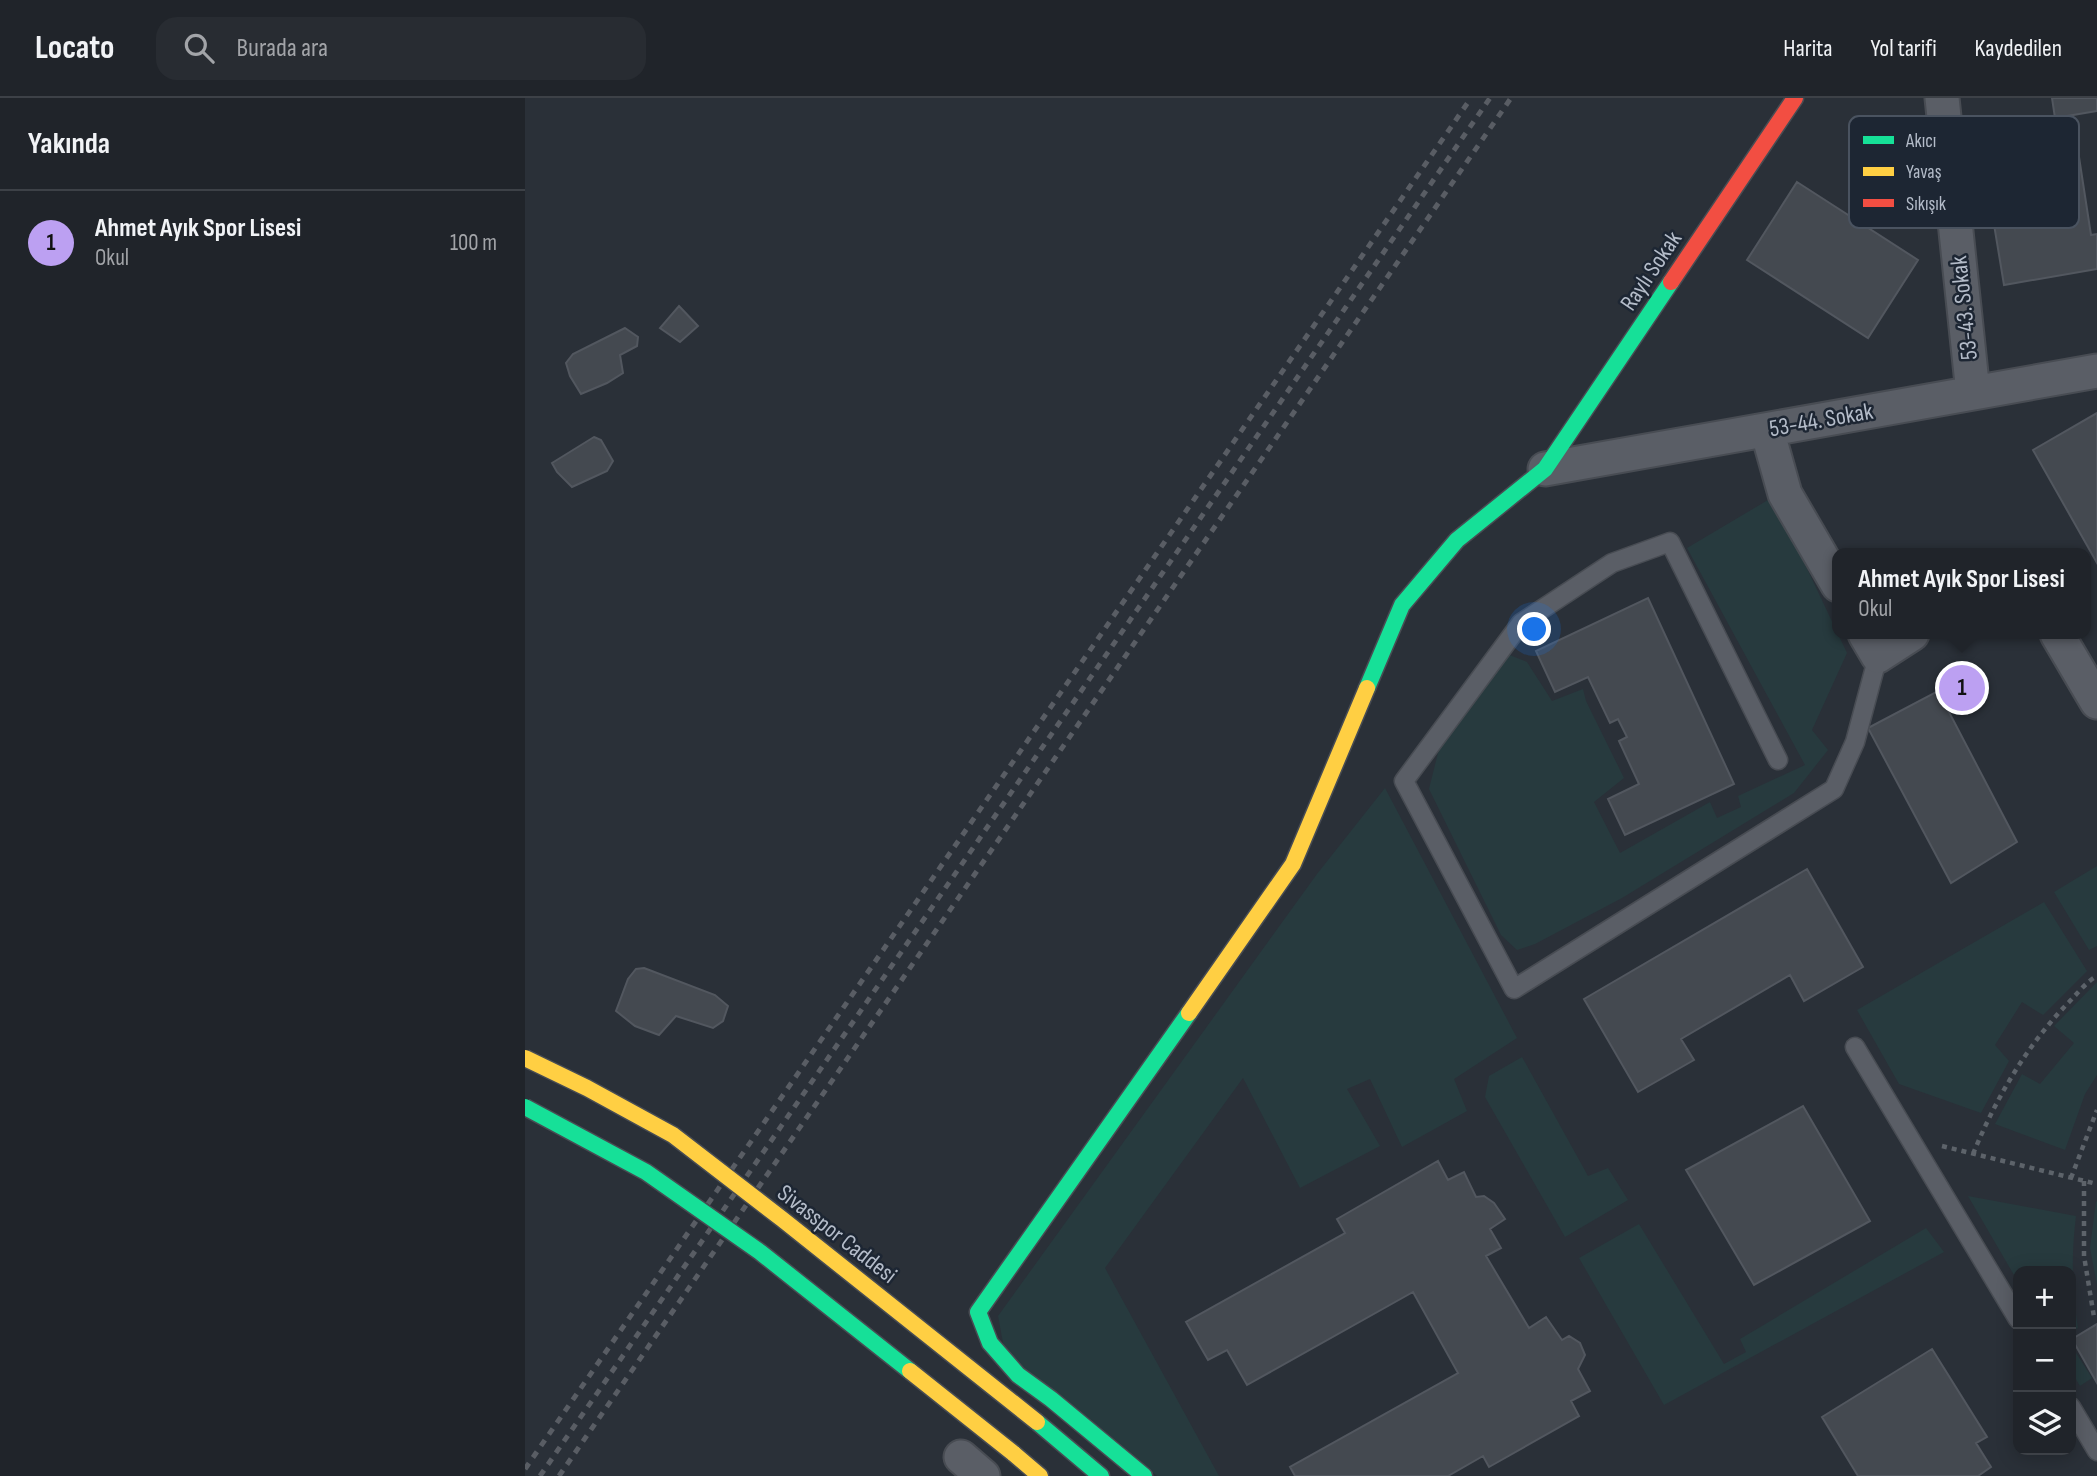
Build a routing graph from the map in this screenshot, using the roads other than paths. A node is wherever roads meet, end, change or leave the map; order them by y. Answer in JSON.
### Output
{"nodes":[{"id":1,"x":1795,"y":98,"type":"edge"},
{"id":2,"x":1942,"y":98,"type":"edge"},
{"id":3,"x":1944,"y":116,"type":"edge"},
{"id":4,"x":1956,"y":228,"type":"edge"},
{"id":5,"x":2097,"y":371,"type":"edge"},
{"id":6,"x":1973,"y":393,"type":"junction"},
{"id":7,"x":1767,"y":430,"type":"junction"},
{"id":8,"x":1545,"y":469,"type":"junction"},
{"id":9,"x":1832,"y":575,"type":"edge"},
{"id":10,"x":1894,"y":639,"type":"edge"},
{"id":11,"x":2060,"y":639,"type":"edge"},
{"id":12,"x":1872,"y":645,"type":"edge"},
{"id":13,"x":2097,"y":702,"type":"edge"},
{"id":14,"x":1778,"y":760,"type":"dead end"},
{"id":15,"x":1856,"y":1047,"type":"dead end"},
{"id":16,"x":525,"y":1058,"type":"edge"},
{"id":17,"x":525,"y":1107,"type":"edge"},
{"id":18,"x":2013,"y":1312,"type":"edge"},
{"id":19,"x":2076,"y":1415,"type":"edge"},
{"id":20,"x":2097,"y":1451,"type":"edge"},
{"id":21,"x":1040,"y":1476,"type":"edge"},
{"id":22,"x":1101,"y":1476,"type":"edge"},
{"id":23,"x":1144,"y":1476,"type":"edge"}],
"edges":[{"from":1,"to":8,"type":"street","name":"Raylı Sokak"},
{"from":2,"to":3,"type":"street","name":"53-43. Sokak"},
{"from":4,"to":6,"type":"street","name":"53-43. Sokak"},
{"from":5,"to":6,"type":"street","name":"53-44. Sokak"},
{"from":6,"to":7,"type":"street","name":"53-44. Sokak"},
{"from":7,"to":8,"type":"street","name":"53-44. Sokak"},
{"from":7,"to":9,"type":"street"},
{"from":8,"to":23,"type":"street","name":"Raylı Sokak"},
{"from":10,"to":12,"type":"street"},
{"from":11,"to":13,"type":"street"},
{"from":12,"to":14,"type":"lane"},
{"from":15,"to":18,"type":"lane"},
{"from":16,"to":22,"type":"street","name":"Sivasspor Caddesi","bridge":true},
{"from":17,"to":21,"type":"street","bridge":true},
{"from":19,"to":20,"type":"lane"}]}
